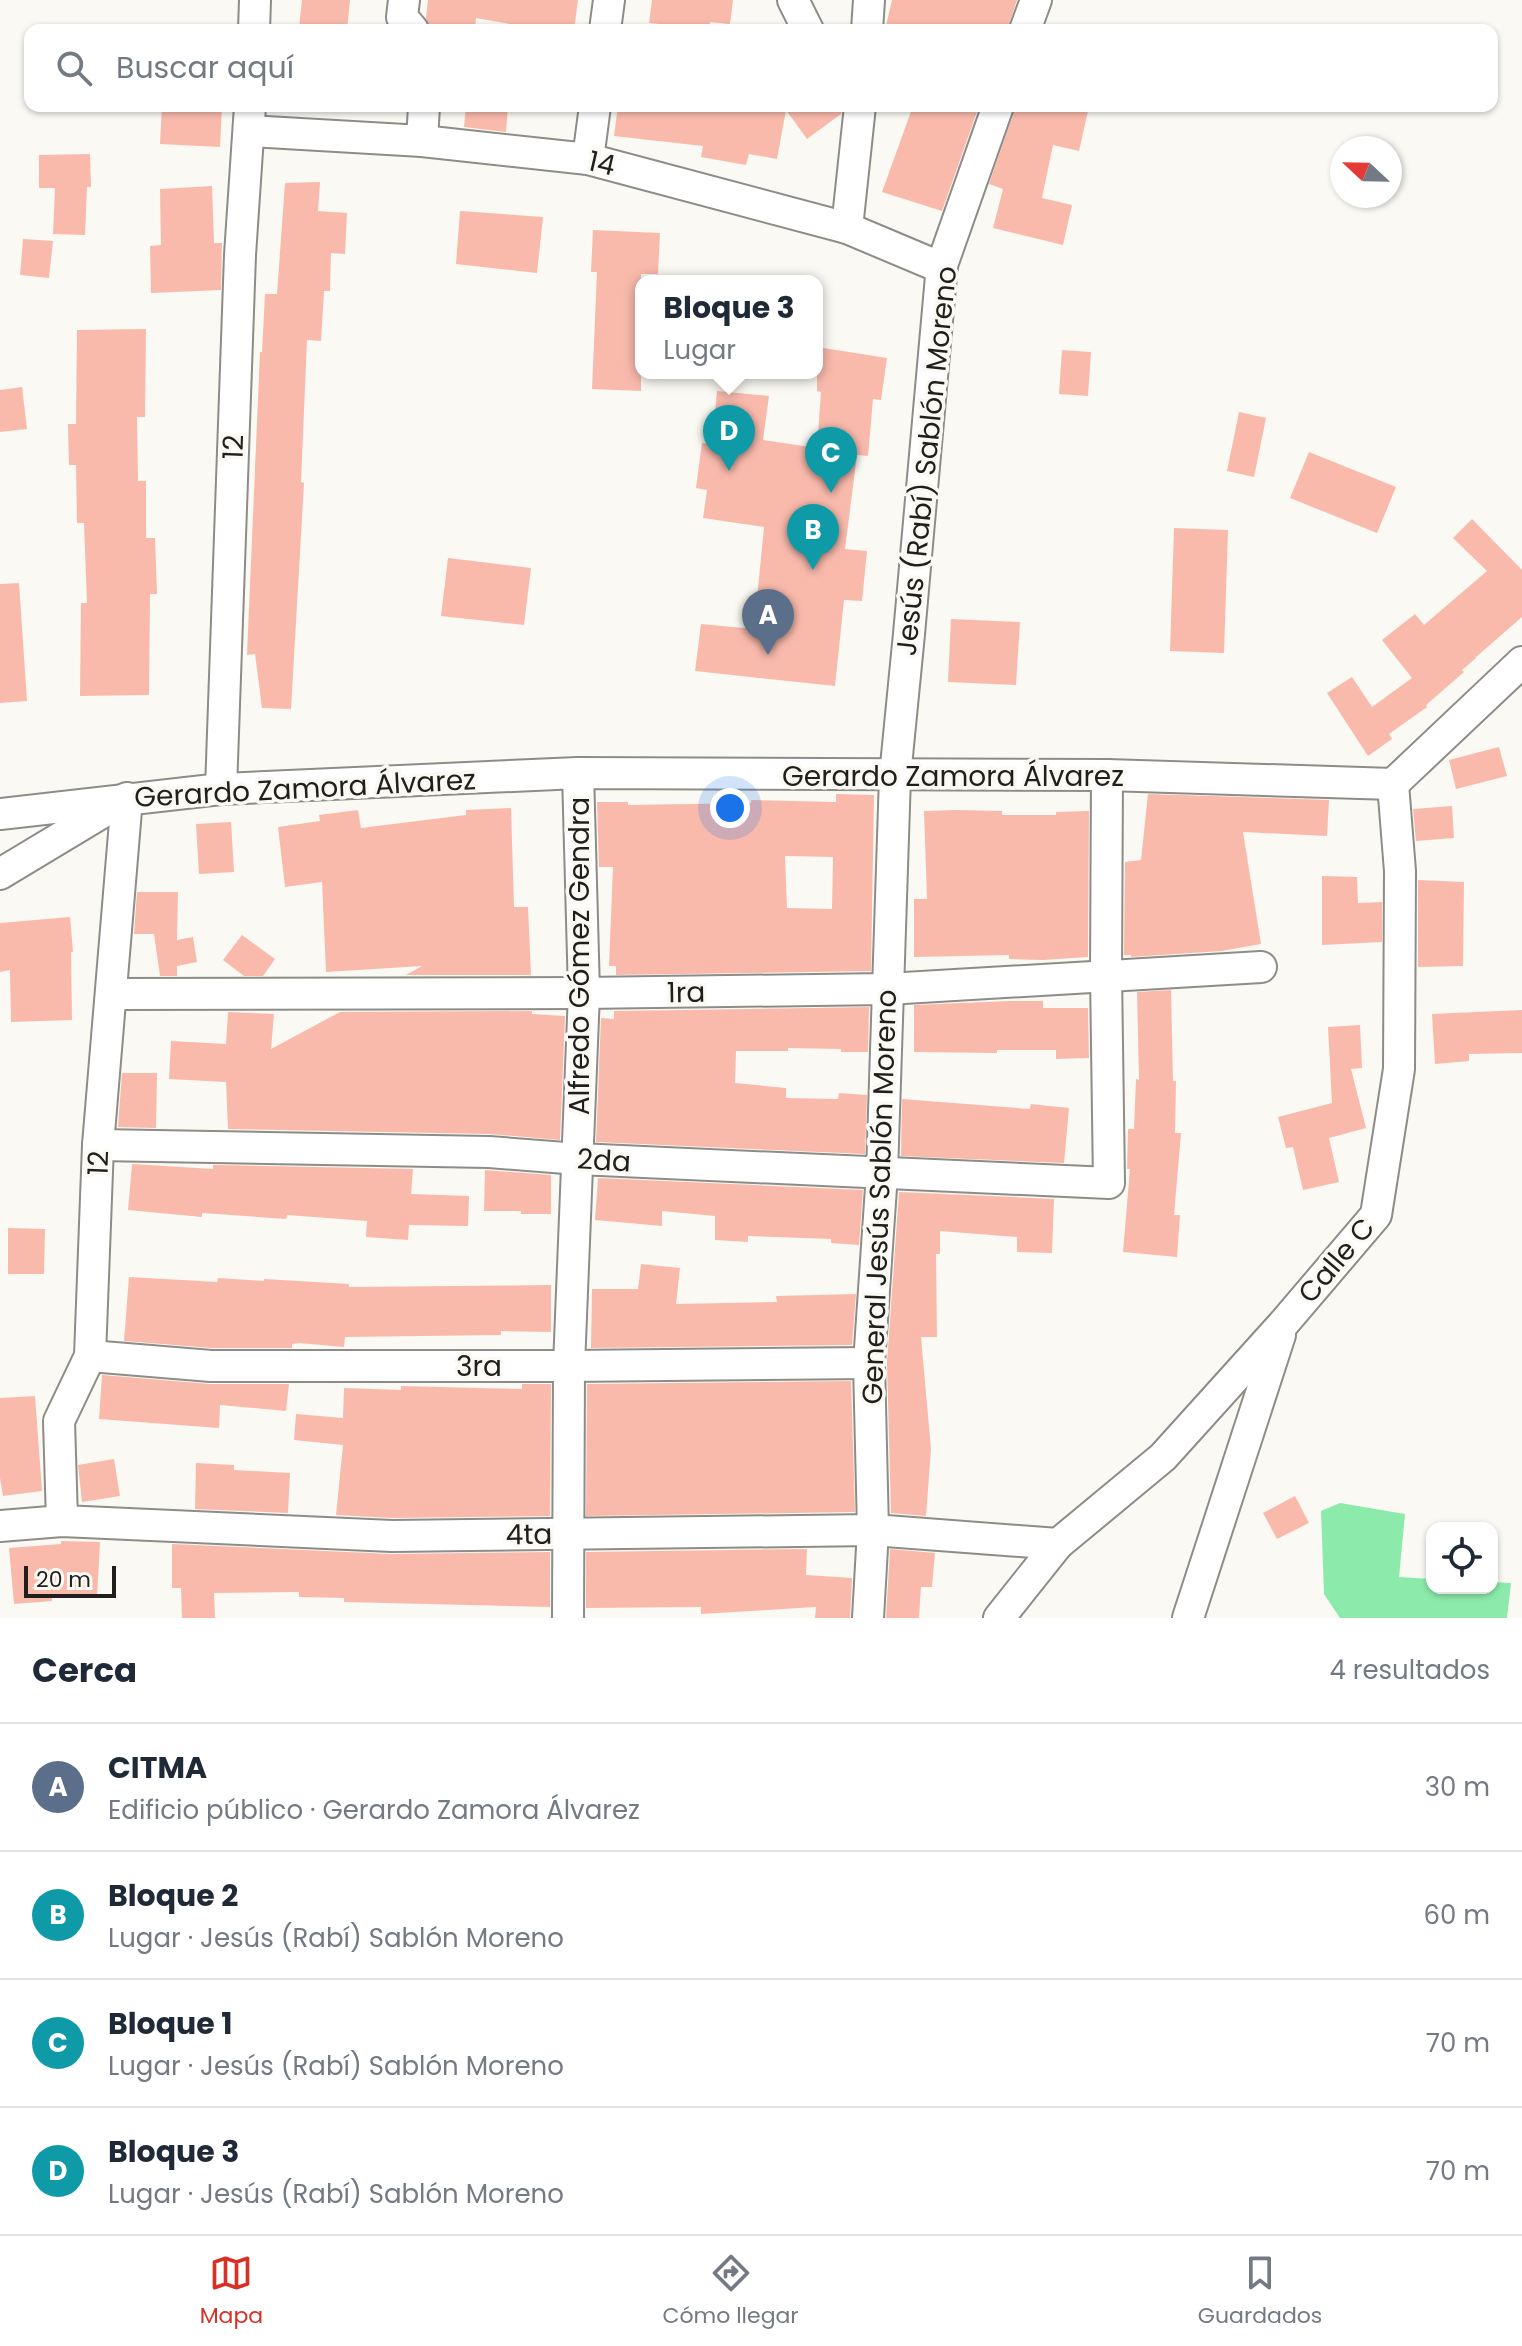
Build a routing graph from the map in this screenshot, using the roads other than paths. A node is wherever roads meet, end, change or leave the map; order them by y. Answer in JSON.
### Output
{"nodes":[{"id":1,"x":255,"y":0,"type":"edge"},
{"id":2,"x":404,"y":0,"type":"edge"},
{"id":3,"x":609,"y":0,"type":"edge"},
{"id":4,"x":793,"y":0,"type":"edge"},
{"id":5,"x":869,"y":0,"type":"edge"},
{"id":6,"x":1036,"y":0,"type":"edge"},
{"id":7,"x":254,"y":24,"type":"edge"},
{"id":8,"x":408,"y":24,"type":"edge"},
{"id":9,"x":606,"y":24,"type":"edge"},
{"id":10,"x":805,"y":24,"type":"edge"},
{"id":11,"x":867,"y":24,"type":"edge"},
{"id":12,"x":1027,"y":24,"type":"edge"},
{"id":13,"x":424,"y":112,"type":"edge"},
{"id":14,"x":594,"y":112,"type":"edge"},
{"id":15,"x":996,"y":112,"type":"edge"},
{"id":16,"x":855,"y":115,"type":"edge"},
{"id":17,"x":249,"y":118,"type":"edge"},
{"id":18,"x":422,"y":141,"type":"junction"},
{"id":19,"x":588,"y":159,"type":"junction"},
{"id":20,"x":847,"y":228,"type":"junction"},
{"id":21,"x":942,"y":268,"type":"junction"},
{"id":22,"x":1522,"y":662,"type":"edge"},
{"id":23,"x":578,"y":773,"type":"junction"},
{"id":24,"x":1107,"y":775,"type":"junction"},
{"id":25,"x":895,"y":776,"type":"junction"},
{"id":26,"x":1393,"y":784,"type":"junction"},
{"id":27,"x":221,"y":789,"type":"junction"},
{"id":28,"x":127,"y":798,"type":"junction"},
{"id":29,"x":0,"y":814,"type":"edge"},
{"id":30,"x":0,"y":874,"type":"edge"},
{"id":31,"x":1261,"y":967,"type":"dead end"},
{"id":32,"x":1106,"y":975,"type":"junction"},
{"id":33,"x":887,"y":989,"type":"junction"},
{"id":34,"x":584,"y":993,"type":"junction"},
{"id":35,"x":111,"y":994,"type":"junction"},
{"id":36,"x":98,"y":1145,"type":"junction"},
{"id":37,"x":578,"y":1159,"type":"junction"},
{"id":38,"x":882,"y":1173,"type":"junction"},
{"id":39,"x":1284,"y":1323,"type":"junction"},
{"id":40,"x":90,"y":1356,"type":"junction"},
{"id":41,"x":869,"y":1363,"type":"junction"},
{"id":42,"x":569,"y":1366,"type":"junction"},
{"id":43,"x":62,"y":1521,"type":"junction"},
{"id":44,"x":0,"y":1526,"type":"edge"},
{"id":45,"x":873,"y":1530,"type":"junction"},
{"id":46,"x":570,"y":1533,"type":"junction"},
{"id":47,"x":1058,"y":1544,"type":"junction"},
{"id":48,"x":568,"y":1618,"type":"edge"},
{"id":49,"x":868,"y":1618,"type":"edge"},
{"id":50,"x":999,"y":1618,"type":"edge"},
{"id":51,"x":1188,"y":1618,"type":"edge"}],
"edges":[{"from":1,"to":7,"type":"street"},
{"from":2,"to":8,"type":"street"},
{"from":3,"to":9,"type":"street"},
{"from":4,"to":10,"type":"street"},
{"from":5,"to":11,"type":"street"},
{"from":6,"to":12,"type":"street"},
{"from":13,"to":18,"type":"street"},
{"from":14,"to":19,"type":"street"},
{"from":15,"to":21,"type":"street","name":"Jesús (Rabí) Sablón Moreno"},
{"from":16,"to":20,"type":"street"},
{"from":17,"to":18,"type":"street","name":"14"},
{"from":17,"to":27,"type":"street","name":"12"},
{"from":18,"to":19,"type":"street","name":"14"},
{"from":19,"to":20,"type":"street","name":"14"},
{"from":20,"to":21,"type":"street","name":"14"},
{"from":21,"to":25,"type":"street","name":"Jesús (Rabí) Sablón Moreno"},
{"from":22,"to":26,"type":"street"},
{"from":23,"to":25,"type":"street","name":"Gerardo Zamora Álvarez"},
{"from":23,"to":27,"type":"street","name":"Gerardo Zamora Álvarez"},
{"from":23,"to":34,"type":"street","name":"Alfredo Gómez Gendra"},
{"from":24,"to":25,"type":"street","name":"Gerardo Zamora Álvarez"},
{"from":24,"to":26,"type":"street","name":"Gerardo Zamora Álvarez"},
{"from":24,"to":32,"type":"street"},
{"from":25,"to":33,"type":"street","name":"General Jesús Sablón Moreno"},
{"from":26,"to":39,"type":"street","name":"Calle C"},
{"from":27,"to":28,"type":"street","name":"Gerardo Zamora Álvarez"},
{"from":28,"to":29,"type":"street","name":"Gerardo Zamora Álvarez"},
{"from":28,"to":30,"type":"street"},
{"from":28,"to":35,"type":"street","name":"12"},
{"from":31,"to":32,"type":"street","name":"1ra"},
{"from":32,"to":33,"type":"street","name":"1ra"},
{"from":32,"to":38,"type":"street","name":"2da"},
{"from":33,"to":34,"type":"street","name":"1ra"},
{"from":33,"to":38,"type":"street","name":"General Jesús Sablón Moreno"},
{"from":34,"to":35,"type":"street","name":"1ra"},
{"from":34,"to":37,"type":"street","name":"Alfredo Gómez Gendra"},
{"from":35,"to":36,"type":"street","name":"12"},
{"from":36,"to":37,"type":"street","name":"2da"},
{"from":36,"to":40,"type":"street","name":"12"},
{"from":37,"to":38,"type":"street","name":"2da"},
{"from":37,"to":42,"type":"street","name":"Alfredo Gómez Gendra"},
{"from":38,"to":41,"type":"street","name":"General Jesús Sablón Moreno"},
{"from":39,"to":47,"type":"street","name":"Calle C"},
{"from":39,"to":51,"type":"street"},
{"from":40,"to":42,"type":"street","name":"3ra"},
{"from":40,"to":43,"type":"street","name":"12"},
{"from":41,"to":42,"type":"street","name":"3ra"},
{"from":41,"to":45,"type":"street","name":"General Jesús Sablón Moreno"},
{"from":42,"to":46,"type":"street","name":"Alfredo Gómez Gendra"},
{"from":43,"to":44,"type":"street","name":"4ta"},
{"from":43,"to":46,"type":"street","name":"4ta"},
{"from":45,"to":46,"type":"street","name":"4ta"},
{"from":45,"to":47,"type":"street","name":"4ta"},
{"from":45,"to":49,"type":"street","name":"General Jesús Sablón Moreno"},
{"from":46,"to":48,"type":"street","name":"Alfredo Gómez Gendra"},
{"from":47,"to":50,"type":"street","name":"Calle C"}]}
